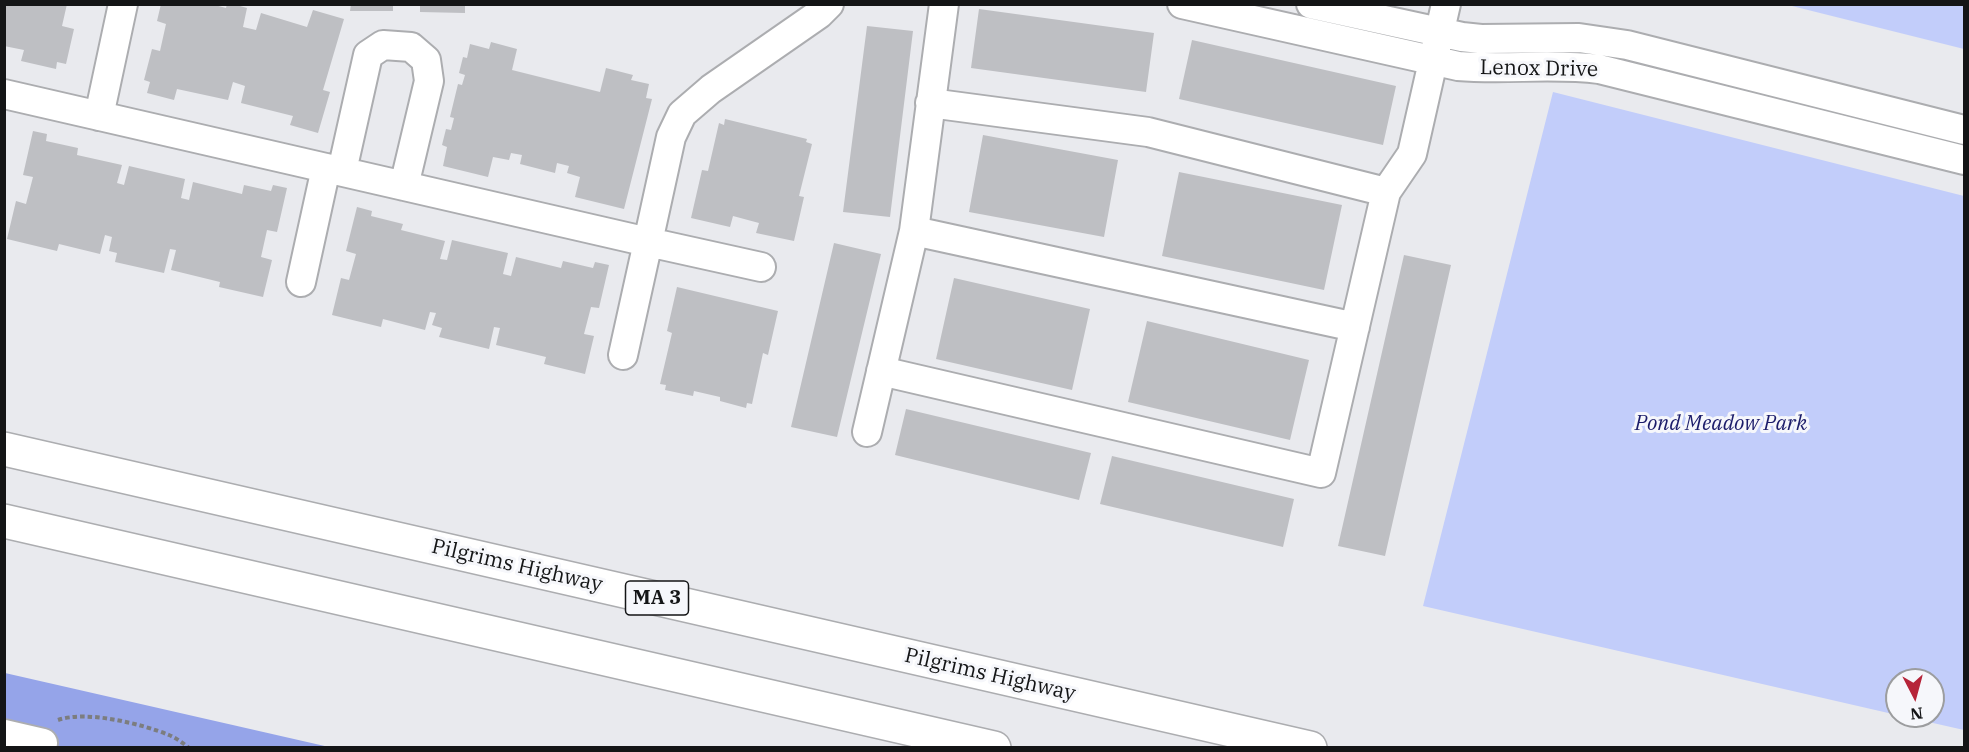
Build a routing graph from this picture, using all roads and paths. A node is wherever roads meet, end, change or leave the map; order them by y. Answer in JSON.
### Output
{"nodes":[{"id":1,"x":123,"y":4,"type":"edge"},
{"id":2,"x":829,"y":4,"type":"edge"},
{"id":3,"x":944,"y":4,"type":"edge"},
{"id":4,"x":1182,"y":4,"type":"edge"},
{"id":5,"x":1311,"y":4,"type":"edge"},
{"id":6,"x":1446,"y":4,"type":"edge"},
{"id":7,"x":1439,"y":34,"type":"junction"},
{"id":8,"x":1434,"y":62,"type":"junction"},
{"id":9,"x":1780,"y":84,"type":"junction"},
{"id":10,"x":4,"y":94,"type":"edge"},
{"id":11,"x":930,"y":102,"type":"junction"},
{"id":12,"x":1773,"y":111,"type":"junction"},
{"id":13,"x":99,"y":116,"type":"junction"},
{"id":14,"x":1965,"y":130,"type":"edge"},
{"id":15,"x":1965,"y":160,"type":"edge"},
{"id":16,"x":334,"y":170,"type":"junction"},
{"id":17,"x":404,"y":186,"type":"junction"},
{"id":18,"x":1386,"y":192,"type":"junction"},
{"id":19,"x":914,"y":231,"type":"junction"},
{"id":20,"x":648,"y":242,"type":"junction"},
{"id":21,"x":761,"y":267,"type":"dead end"},
{"id":22,"x":302,"y":282,"type":"dead end"},
{"id":23,"x":1355,"y":327,"type":"junction"},
{"id":24,"x":623,"y":355,"type":"dead end"},
{"id":25,"x":881,"y":371,"type":"junction"},
{"id":26,"x":867,"y":432,"type":"dead end"},
{"id":27,"x":4,"y":449,"type":"edge"},
{"id":28,"x":4,"y":521,"type":"edge"},
{"id":29,"x":4,"y":734,"type":"edge"},
{"id":30,"x":43,"y":743,"type":"joint"},
{"id":31,"x":189,"y":747,"type":"edge"},
{"id":32,"x":994,"y":747,"type":"edge"},
{"id":33,"x":1310,"y":747,"type":"edge"}],
"edges":[{"from":1,"to":13,"type":"street"},
{"from":2,"to":20,"type":"street"},
{"from":3,"to":11,"type":"street"},
{"from":4,"to":8,"type":"street","name":"Lenox Drive"},
{"from":5,"to":7,"type":"street","name":"Lenox Drive"},
{"from":6,"to":7,"type":"street"},
{"from":7,"to":8,"type":"street"},
{"from":7,"to":9,"type":"street","name":"Lenox Drive"},
{"from":8,"to":12,"type":"street","name":"Lenox Drive"},
{"from":8,"to":18,"type":"street"},
{"from":9,"to":12,"type":"street"},
{"from":9,"to":14,"type":"street","name":"Lenox Drive"},
{"from":10,"to":13,"type":"street"},
{"from":11,"to":18,"type":"street"},
{"from":11,"to":19,"type":"street"},
{"from":12,"to":15,"type":"street","name":"Lenox Drive"},
{"from":13,"to":16,"type":"street"},
{"from":16,"to":17,"type":"street"},
{"from":16,"to":17,"type":"street"},
{"from":16,"to":22,"type":"street"},
{"from":17,"to":20,"type":"street"},
{"from":18,"to":23,"type":"street"},
{"from":19,"to":23,"type":"street"},
{"from":19,"to":25,"type":"street"},
{"from":20,"to":21,"type":"street"},
{"from":20,"to":24,"type":"street"},
{"from":23,"to":25,"type":"street"},
{"from":25,"to":26,"type":"street"},
{"from":27,"to":33,"type":"highway","name":"Pilgrims Highway","number":"MA 3"},
{"from":28,"to":32,"type":"highway"},
{"from":29,"to":30,"type":"street"},
{"from":30,"to":31,"type":"path"}]}
